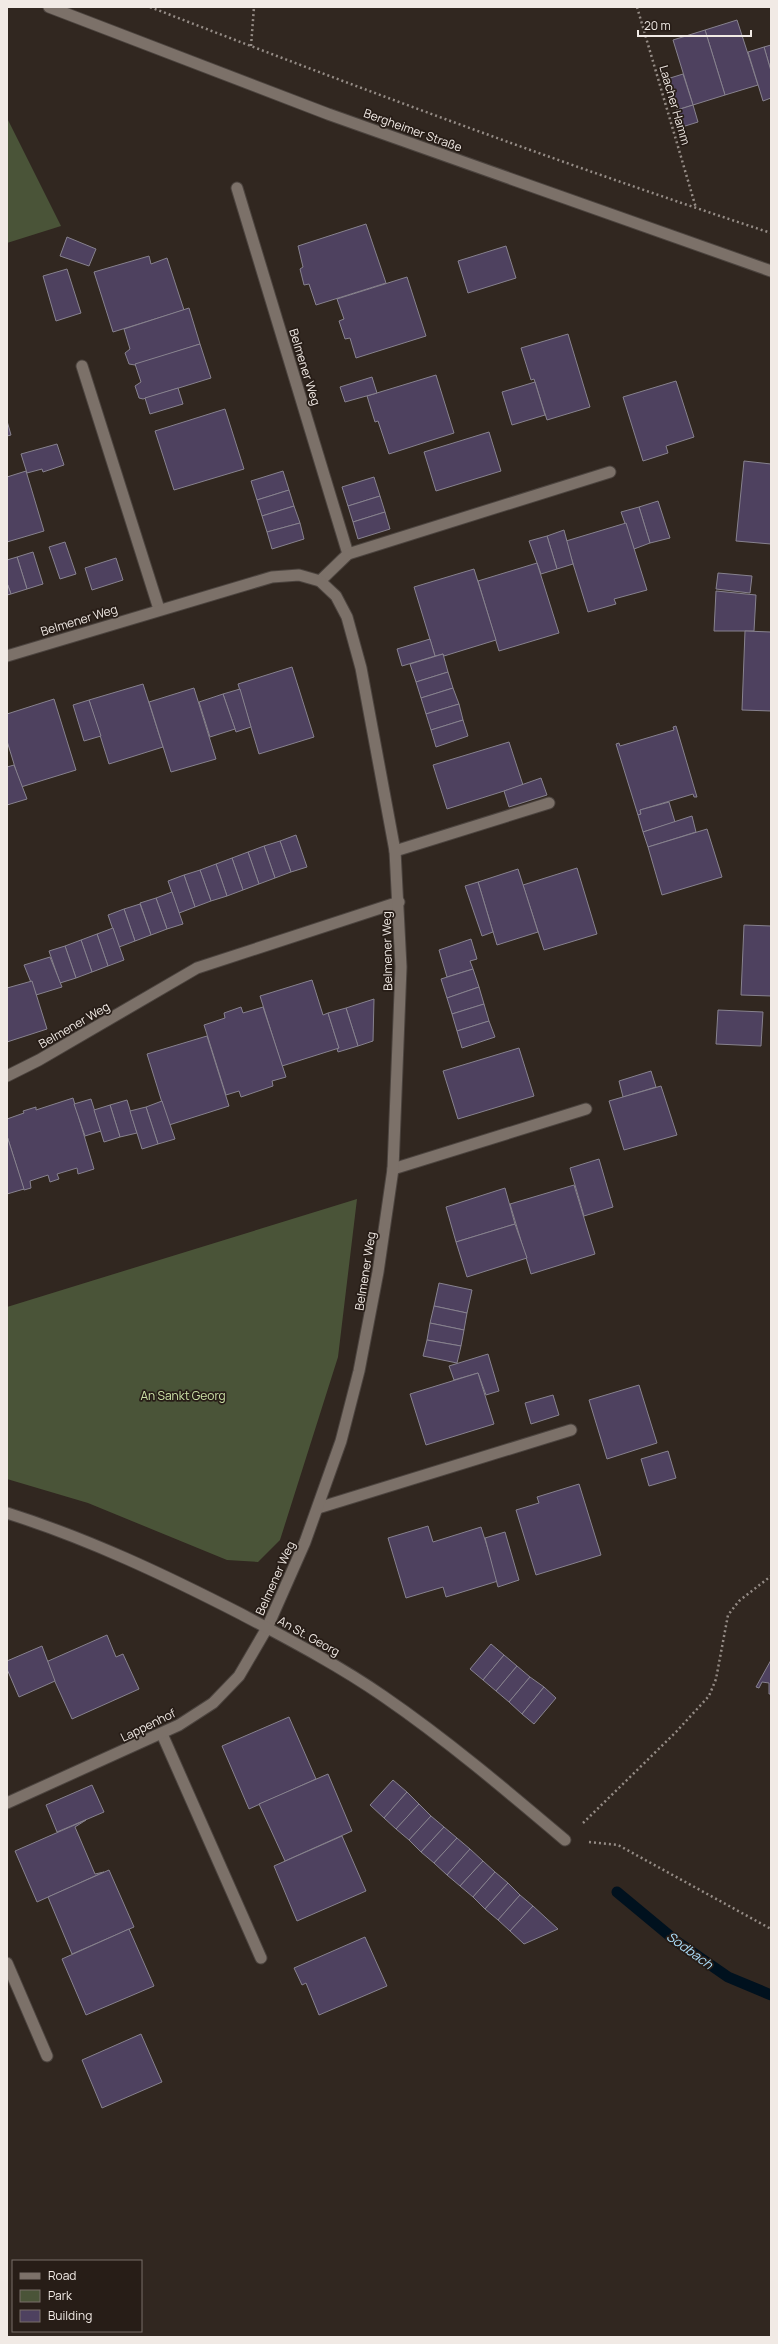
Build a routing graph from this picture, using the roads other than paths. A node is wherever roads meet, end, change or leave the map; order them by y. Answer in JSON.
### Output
{"nodes":[{"id":1,"x":49,"y":7,"type":"edge"},
{"id":2,"x":237,"y":188,"type":"dead end"},
{"id":3,"x":771,"y":271,"type":"edge"},
{"id":4,"x":82,"y":366,"type":"dead end"},
{"id":5,"x":610,"y":472,"type":"dead end"},
{"id":6,"x":348,"y":554,"type":"junction"},
{"id":7,"x":320,"y":581,"type":"junction"},
{"id":8,"x":159,"y":609,"type":"junction"},
{"id":9,"x":7,"y":656,"type":"edge"},
{"id":10,"x":549,"y":803,"type":"dead end"},
{"id":11,"x":395,"y":851,"type":"junction"},
{"id":12,"x":399,"y":902,"type":"junction"},
{"id":13,"x":7,"y":1076,"type":"edge"},
{"id":14,"x":586,"y":1109,"type":"dead end"},
{"id":15,"x":393,"y":1169,"type":"junction"},
{"id":16,"x":571,"y":1430,"type":"dead end"},
{"id":17,"x":318,"y":1508,"type":"junction"},
{"id":18,"x":7,"y":1513,"type":"edge"},
{"id":19,"x":267,"y":1628,"type":"junction"},
{"id":20,"x":162,"y":1734,"type":"junction"},
{"id":21,"x":7,"y":1803,"type":"edge"},
{"id":22,"x":565,"y":1840,"type":"road end"},
{"id":23,"x":261,"y":1958,"type":"dead end"},
{"id":24,"x":7,"y":1963,"type":"edge"},
{"id":25,"x":47,"y":2056,"type":"dead end"}],
"edges":[{"from":1,"to":3,"type":"street","name":"Bergheimer Straße"},
{"from":2,"to":6,"type":"street","name":"Belmener Weg"},
{"from":4,"to":8,"type":"street"},
{"from":5,"to":6,"type":"street"},
{"from":6,"to":7,"type":"street"},
{"from":7,"to":8,"type":"street","name":"Belmener Weg"},
{"from":7,"to":11,"type":"street","name":"Belmener Weg"},
{"from":8,"to":9,"type":"street","name":"Belmener Weg"},
{"from":10,"to":11,"type":"street"},
{"from":11,"to":12,"type":"street","name":"Belmener Weg"},
{"from":12,"to":13,"type":"street","name":"Belmener Weg"},
{"from":12,"to":15,"type":"street","name":"Belmener Weg"},
{"from":14,"to":15,"type":"street"},
{"from":15,"to":17,"type":"street","name":"Belmener Weg"},
{"from":16,"to":17,"type":"street"},
{"from":17,"to":19,"type":"street","name":"Belmener Weg"},
{"from":18,"to":19,"type":"street","name":"An St. Georg"},
{"from":19,"to":20,"type":"street","name":"Lappenhof"},
{"from":19,"to":22,"type":"street","name":"An St. Georg"},
{"from":20,"to":21,"type":"street","name":"Lappenhof"},
{"from":20,"to":23,"type":"street"},
{"from":24,"to":25,"type":"street"}]}
